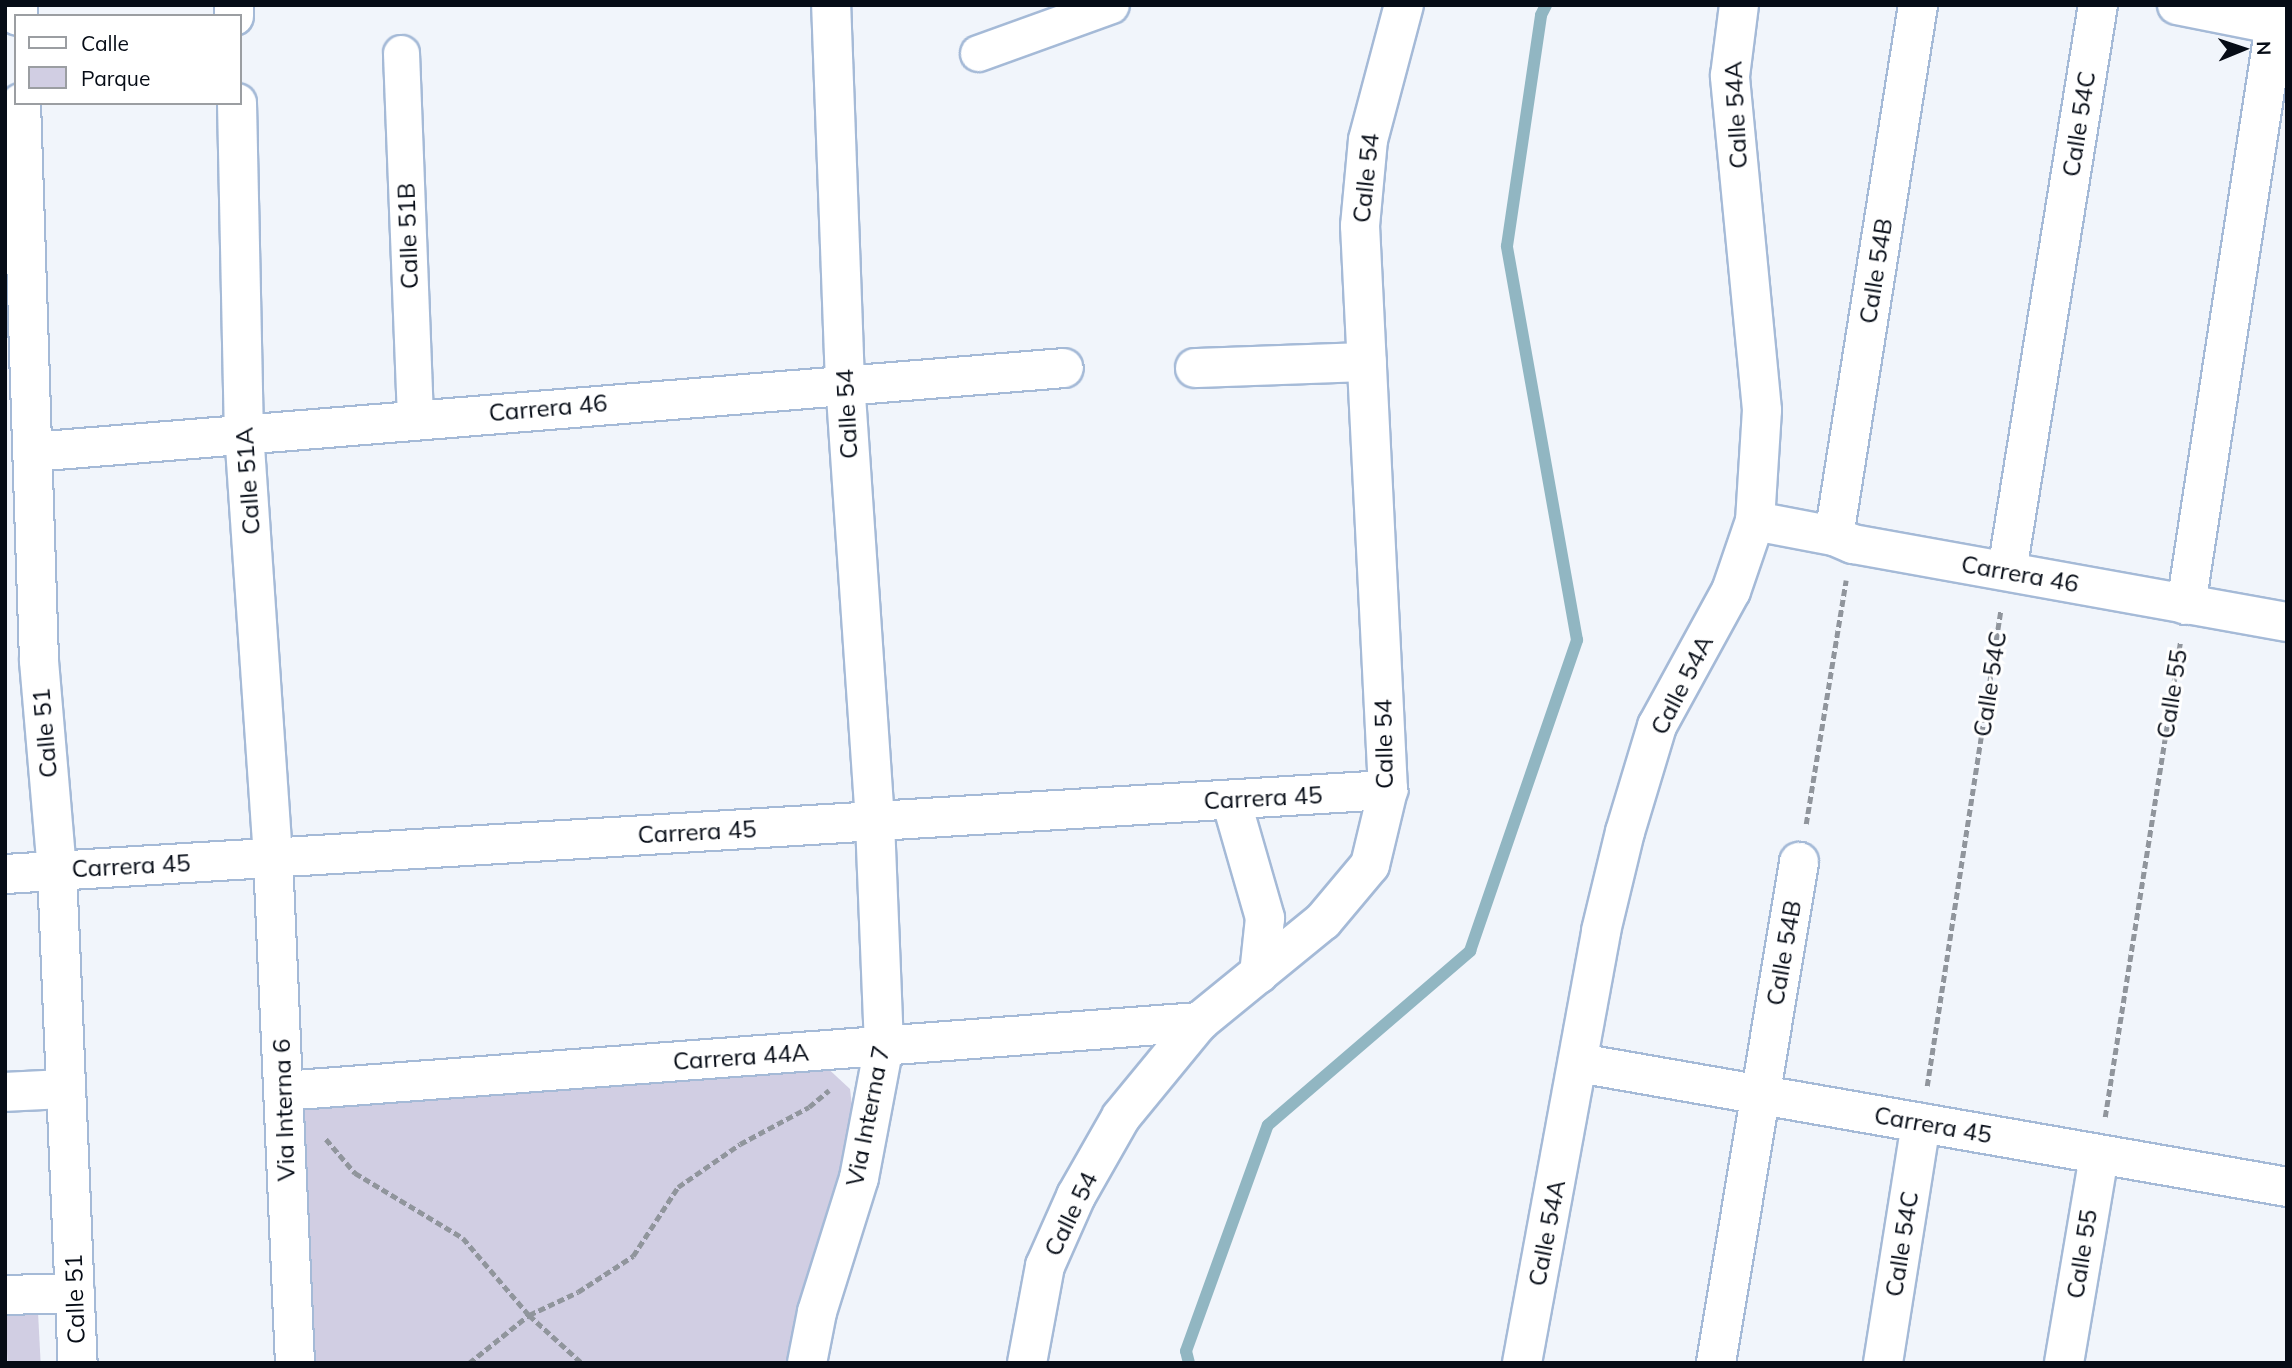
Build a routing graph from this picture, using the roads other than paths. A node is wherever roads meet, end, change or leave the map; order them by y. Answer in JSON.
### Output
{"nodes":[{"id":1,"x":831,"y":5,"type":"edge"},
{"id":2,"x":1111,"y":5,"type":"edge"},
{"id":3,"x":1404,"y":5,"type":"edge"},
{"id":4,"x":1739,"y":5,"type":"edge"},
{"id":5,"x":1918,"y":5,"type":"edge"},
{"id":6,"x":2098,"y":5,"type":"edge"},
{"id":7,"x":2177,"y":5,"type":"edge"},
{"id":8,"x":2281,"y":26,"type":"edge"},
{"id":9,"x":401,"y":53,"type":"dead end"},
{"id":10,"x":978,"y":53,"type":"dead end"},
{"id":11,"x":21,"y":105,"type":"edge"},
{"id":12,"x":237,"y":105,"type":"edge"},
{"id":13,"x":17,"y":332,"type":"edge"},
{"id":14,"x":1367,"y":362,"type":"junction"},
{"id":15,"x":1064,"y":368,"type":"dead end"},
{"id":16,"x":1195,"y":368,"type":"dead end"},
{"id":17,"x":845,"y":383,"type":"junction"},
{"id":18,"x":415,"y":418,"type":"junction"},
{"id":19,"x":244,"y":432,"type":"junction"},
{"id":20,"x":32,"y":452,"type":"junction"},
{"id":21,"x":1755,"y":521,"type":"junction"},
{"id":22,"x":1843,"y":540,"type":"junction"},
{"id":23,"x":2007,"y":571,"type":"junction"},
{"id":24,"x":2186,"y":605,"type":"junction"},
{"id":25,"x":2287,"y":622,"type":"edge"},
{"id":26,"x":22,"y":662,"type":"edge"},
{"id":27,"x":1388,"y":790,"type":"junction"},
{"id":28,"x":1231,"y":800,"type":"junction"},
{"id":29,"x":874,"y":821,"type":"junction"},
{"id":30,"x":273,"y":858,"type":"junction"},
{"id":31,"x":1799,"y":862,"type":"road end"},
{"id":32,"x":57,"y":871,"type":"junction"},
{"id":33,"x":5,"y":874,"type":"edge"},
{"id":34,"x":1259,"y":974,"type":"junction"},
{"id":35,"x":1199,"y":1022,"type":"junction"},
{"id":36,"x":884,"y":1046,"type":"junction"},
{"id":37,"x":1579,"y":1063,"type":"junction"},
{"id":38,"x":66,"y":1088,"type":"junction"},
{"id":39,"x":284,"y":1091,"type":"junction"},
{"id":40,"x":5,"y":1092,"type":"edge"},
{"id":41,"x":1760,"y":1094,"type":"junction"},
{"id":42,"x":1921,"y":1123,"type":"junction"},
{"id":43,"x":2099,"y":1156,"type":"junction"},
{"id":44,"x":2287,"y":1187,"type":"edge"},
{"id":45,"x":75,"y":1293,"type":"junction"},
{"id":46,"x":5,"y":1295,"type":"edge"},
{"id":47,"x":78,"y":1363,"type":"edge"},
{"id":48,"x":295,"y":1363,"type":"edge"},
{"id":49,"x":807,"y":1363,"type":"edge"},
{"id":50,"x":1027,"y":1363,"type":"edge"},
{"id":51,"x":1522,"y":1363,"type":"edge"},
{"id":52,"x":1716,"y":1363,"type":"edge"},
{"id":53,"x":1883,"y":1363,"type":"edge"},
{"id":54,"x":2064,"y":1363,"type":"edge"}],
"edges":[{"from":1,"to":17,"type":"street","name":"Calle 54"},
{"from":2,"to":10,"type":"street"},
{"from":3,"to":14,"type":"street","name":"Calle 54"},
{"from":4,"to":21,"type":"street","name":"Calle 54A"},
{"from":5,"to":22,"type":"street","name":"Calle 54B"},
{"from":6,"to":23,"type":"street","name":"Calle 54C"},
{"from":7,"to":8,"type":"street"},
{"from":8,"to":24,"type":"street"},
{"from":9,"to":18,"type":"street","name":"Calle 51B"},
{"from":11,"to":13,"type":"street","name":"Calle 51"},
{"from":12,"to":19,"type":"street","name":"Calle 51A"},
{"from":13,"to":20,"type":"street","name":"Calle 51"},
{"from":14,"to":16,"type":"street"},
{"from":14,"to":27,"type":"street","name":"Calle 54"},
{"from":15,"to":17,"type":"street","name":"Carrera 46"},
{"from":17,"to":18,"type":"street","name":"Carrera 46"},
{"from":17,"to":29,"type":"street","name":"Calle 54"},
{"from":18,"to":19,"type":"street","name":"Carrera 46"},
{"from":19,"to":20,"type":"street","name":"Carrera 46"},
{"from":19,"to":30,"type":"street","name":"Calle 51A"},
{"from":20,"to":26,"type":"street","name":"Calle 51"},
{"from":21,"to":22,"type":"street","name":"Carrera 46"},
{"from":21,"to":37,"type":"street","name":"Calle 54A"},
{"from":22,"to":23,"type":"street","name":"Carrera 46"},
{"from":23,"to":24,"type":"street","name":"Carrera 46"},
{"from":24,"to":25,"type":"street","name":"Carrera 46"},
{"from":26,"to":32,"type":"street","name":"Calle 51"},
{"from":27,"to":28,"type":"street","name":"Carrera 45"},
{"from":27,"to":34,"type":"street","name":"Calle 54"},
{"from":28,"to":29,"type":"street","name":"Carrera 45"},
{"from":28,"to":34,"type":"street"},
{"from":29,"to":30,"type":"street","name":"Carrera 45"},
{"from":29,"to":36,"type":"street","name":"Via Interna 7"},
{"from":30,"to":32,"type":"street","name":"Carrera 45"},
{"from":30,"to":39,"type":"street","name":"Via Interna 6"},
{"from":31,"to":41,"type":"street","name":"Calle 54B"},
{"from":32,"to":33,"type":"street","name":"Carrera 45"},
{"from":32,"to":38,"type":"street","name":"Calle 51"},
{"from":34,"to":35,"type":"street","name":"Calle 54"},
{"from":35,"to":36,"type":"street","name":"Carrera 44A"},
{"from":35,"to":50,"type":"street","name":"Calle 54"},
{"from":36,"to":39,"type":"street","name":"Carrera 44A"},
{"from":36,"to":49,"type":"street","name":"Via Interna 7"},
{"from":37,"to":41,"type":"street","name":"Carrera 45"},
{"from":37,"to":51,"type":"street","name":"Calle 54A"},
{"from":38,"to":40,"type":"street"},
{"from":38,"to":45,"type":"street","name":"Calle 51"},
{"from":39,"to":48,"type":"street","name":"Via Interna 6"},
{"from":41,"to":42,"type":"street","name":"Carrera 45"},
{"from":41,"to":52,"type":"street","name":"Calle 54B"},
{"from":42,"to":43,"type":"street","name":"Carrera 45"},
{"from":42,"to":53,"type":"street","name":"Calle 54C"},
{"from":43,"to":44,"type":"street","name":"Carrera 45"},
{"from":43,"to":54,"type":"street","name":"Calle 55"},
{"from":45,"to":46,"type":"street"},
{"from":45,"to":47,"type":"street","name":"Calle 51"}]}
